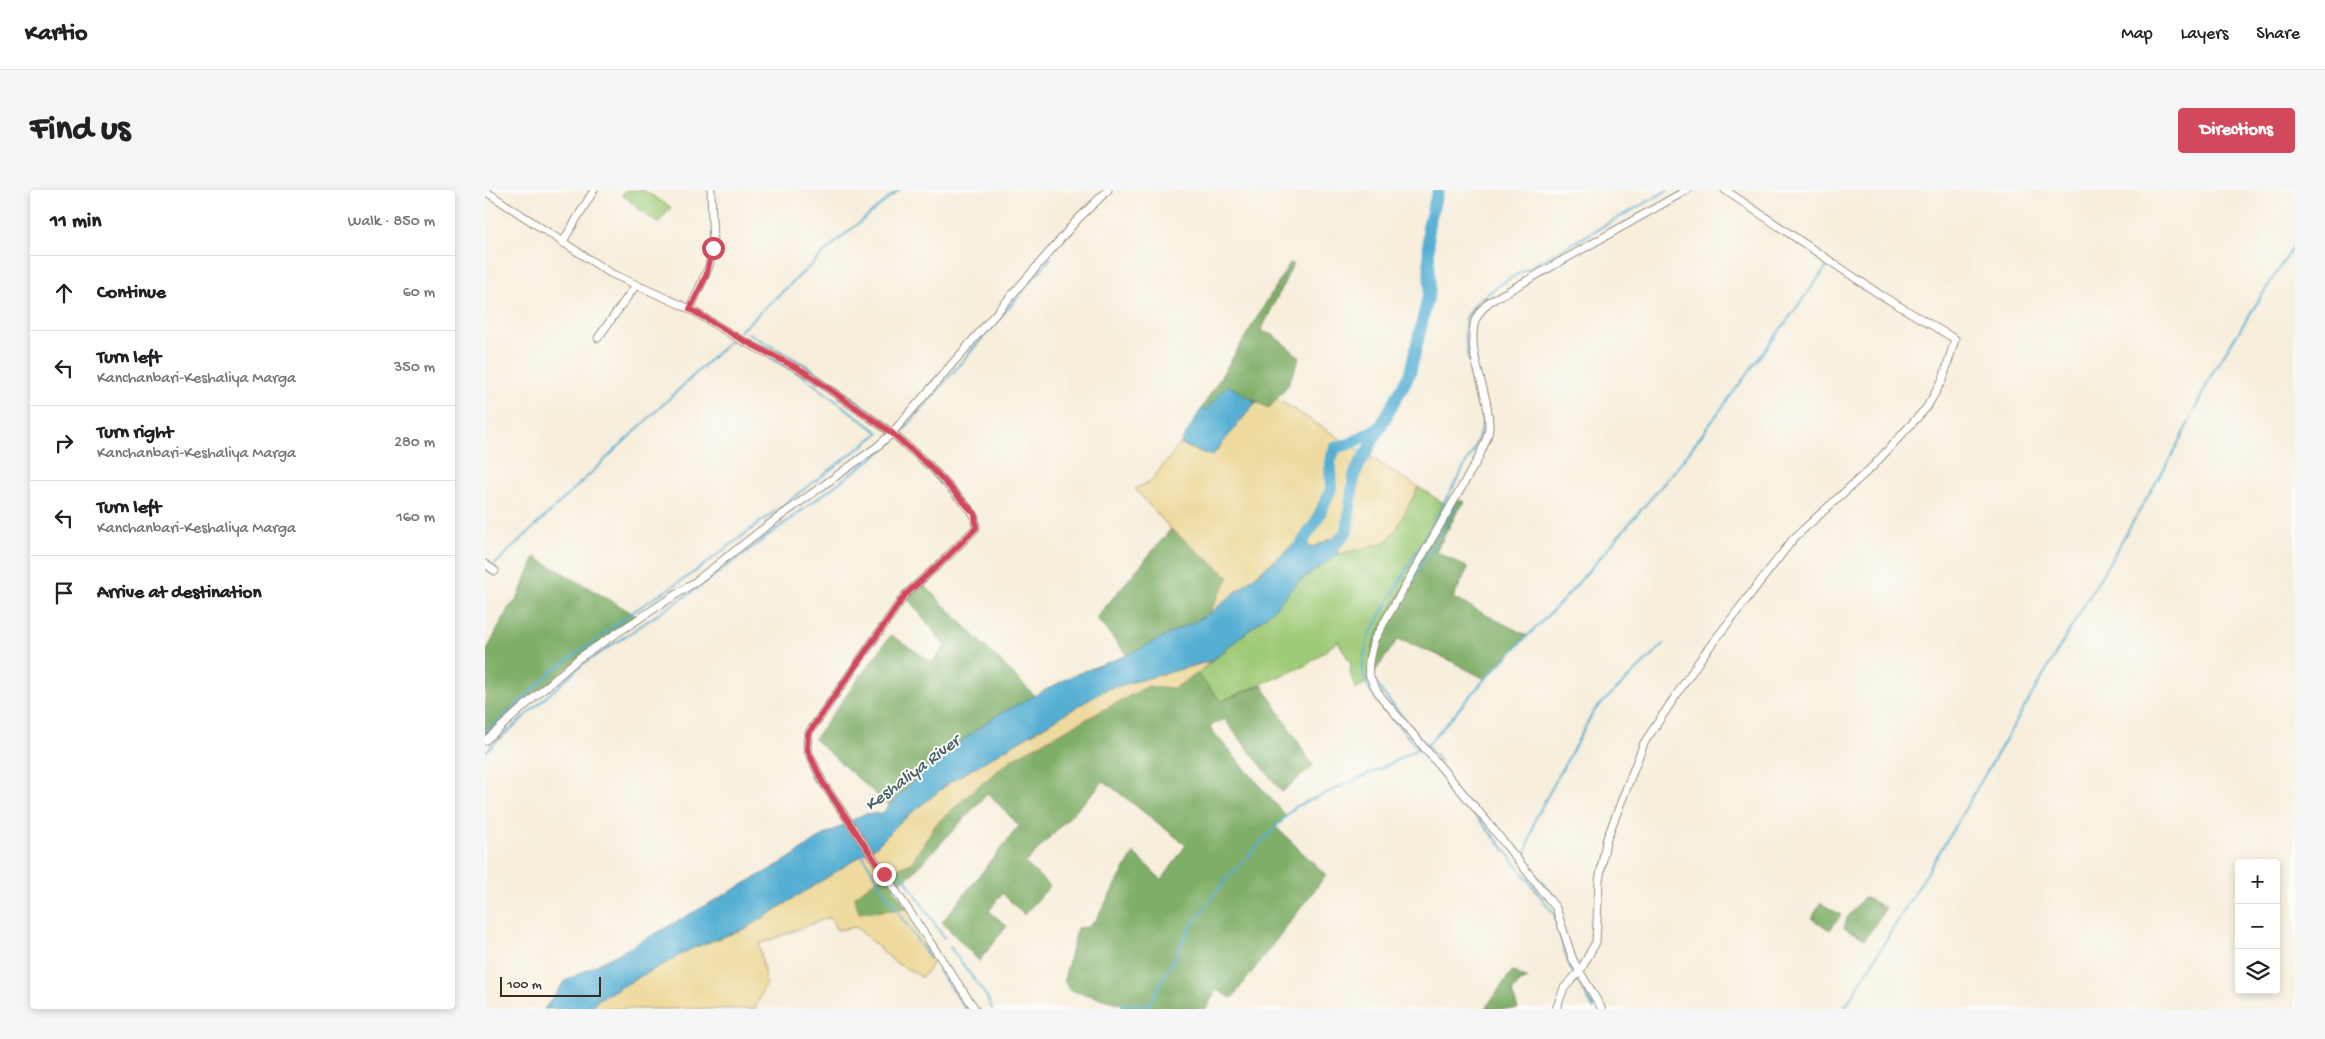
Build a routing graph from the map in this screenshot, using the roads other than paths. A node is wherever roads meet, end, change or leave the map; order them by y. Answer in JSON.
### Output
{"nodes":[{"id":1,"x":594,"y":190,"type":"edge"},
{"id":2,"x":711,"y":190,"type":"edge"},
{"id":3,"x":1108,"y":190,"type":"edge"},
{"id":4,"x":1687,"y":190,"type":"edge"},
{"id":5,"x":1725,"y":190,"type":"edge"},
{"id":6,"x":485,"y":191,"type":"edge"},
{"id":7,"x":562,"y":243,"type":"junction"},
{"id":8,"x":636,"y":285,"type":"junction"},
{"id":9,"x":690,"y":309,"type":"junction"},
{"id":10,"x":598,"y":338,"type":"dead end"},
{"id":11,"x":892,"y":433,"type":"junction"},
{"id":12,"x":486,"y":564,"type":"edge"},
{"id":13,"x":495,"y":571,"type":"dead end"},
{"id":14,"x":485,"y":741,"type":"edge"},
{"id":15,"x":1576,"y":974,"type":"junction"},
{"id":16,"x":975,"y":1009,"type":"edge"},
{"id":17,"x":1556,"y":1009,"type":"edge"},
{"id":18,"x":1602,"y":1009,"type":"edge"}],
"edges":[{"from":1,"to":7,"type":"street"},
{"from":2,"to":9,"type":"street"},
{"from":3,"to":11,"type":"street"},
{"from":4,"to":15,"type":"street"},
{"from":5,"to":15,"type":"street"},
{"from":6,"to":7,"type":"street"},
{"from":7,"to":8,"type":"street"},
{"from":8,"to":9,"type":"street"},
{"from":8,"to":10,"type":"street"},
{"from":9,"to":11,"type":"street"},
{"from":11,"to":14,"type":"street"},
{"from":11,"to":16,"type":"street"},
{"from":12,"to":13,"type":"street"},
{"from":15,"to":17,"type":"street"},
{"from":15,"to":18,"type":"street"}]}
